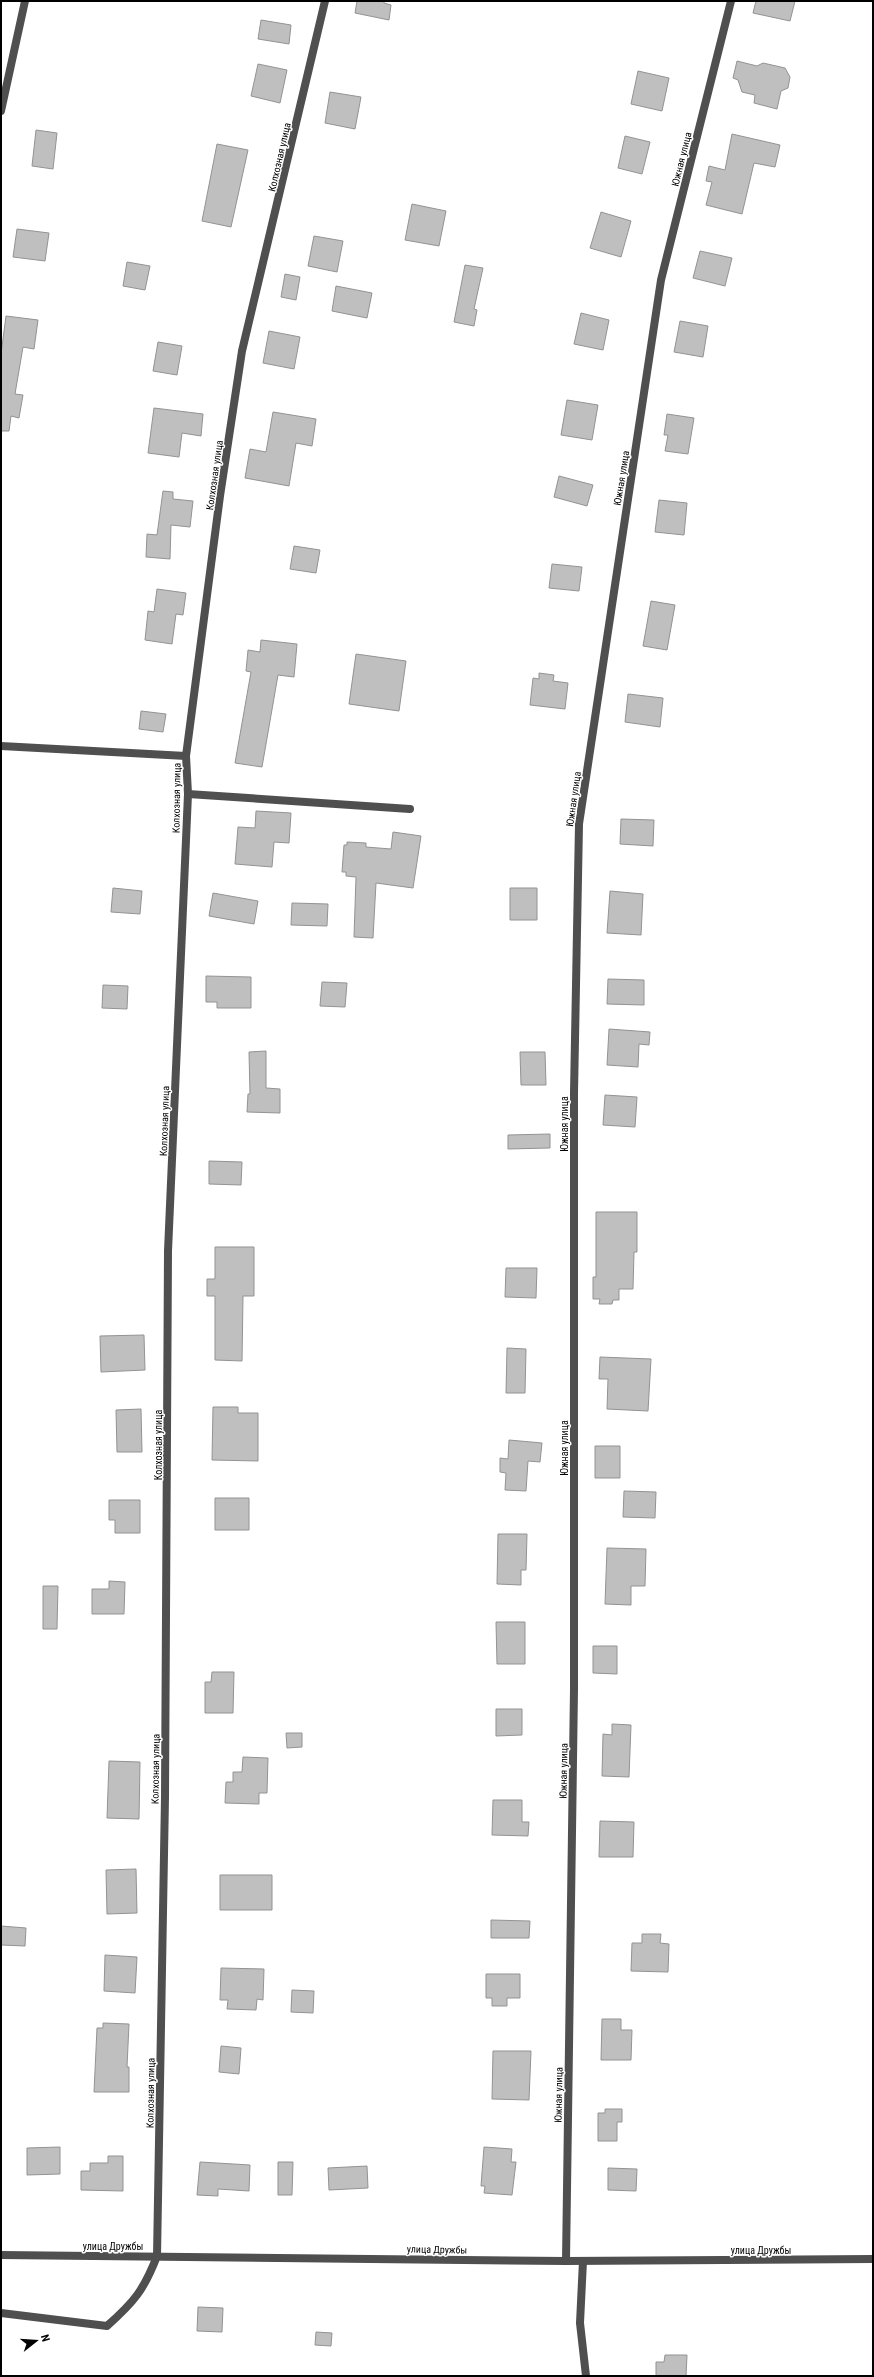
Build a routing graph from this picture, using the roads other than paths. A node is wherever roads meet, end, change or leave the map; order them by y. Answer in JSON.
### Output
{"nodes":[{"id":1,"x":25,"y":1,"type":"edge"},
{"id":2,"x":326,"y":1,"type":"edge"},
{"id":3,"x":731,"y":1,"type":"edge"},
{"id":4,"x":1,"y":111,"type":"edge"},
{"id":5,"x":1,"y":746,"type":"edge"},
{"id":6,"x":186,"y":756,"type":"junction"},
{"id":7,"x":188,"y":794,"type":"junction"},
{"id":8,"x":410,"y":809,"type":"dead end"},
{"id":9,"x":1,"y":2255,"type":"edge"},
{"id":10,"x":158,"y":2256,"type":"junction"},
{"id":11,"x":873,"y":2259,"type":"edge"},
{"id":12,"x":566,"y":2261,"type":"junction"},
{"id":13,"x":584,"y":2261,"type":"junction"},
{"id":14,"x":1,"y":2313,"type":"edge"},
{"id":15,"x":586,"y":2376,"type":"edge"}],
"edges":[{"from":1,"to":4,"type":"street"},
{"from":2,"to":6,"type":"street","name":"Колхозная улица"},
{"from":3,"to":12,"type":"street","name":"Южная улица"},
{"from":5,"to":6,"type":"street"},
{"from":6,"to":7,"type":"street","name":"Колхозная улица"},
{"from":7,"to":8,"type":"street"},
{"from":7,"to":10,"type":"street","name":"Колхозная улица"},
{"from":9,"to":10,"type":"street","name":"улица Дружбы"},
{"from":10,"to":12,"type":"street","name":"улица Дружбы"},
{"from":10,"to":14,"type":"street"},
{"from":11,"to":13,"type":"street","name":"улица Дружбы"},
{"from":12,"to":13,"type":"street","name":"улица Дружбы"},
{"from":13,"to":15,"type":"street"}]}
